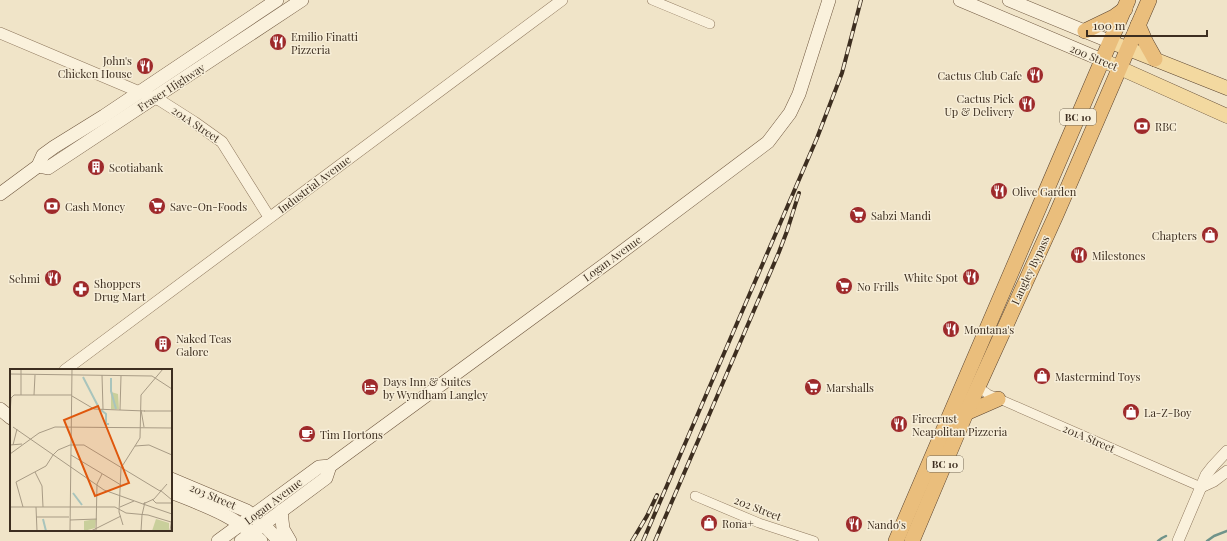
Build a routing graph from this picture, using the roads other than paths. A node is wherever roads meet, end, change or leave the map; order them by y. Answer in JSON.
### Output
{"nodes":[{"id":1,"x":277,"y":0,"type":"edge"},
{"id":2,"x":302,"y":0,"type":"edge"},
{"id":3,"x":562,"y":0,"type":"edge"},
{"id":4,"x":652,"y":0,"type":"edge"},
{"id":5,"x":829,"y":0,"type":"edge"},
{"id":6,"x":960,"y":0,"type":"edge"},
{"id":7,"x":1009,"y":0,"type":"edge"},
{"id":8,"x":1149,"y":0,"type":"edge"},
{"id":9,"x":1127,"y":4,"type":"edge"},
{"id":10,"x":710,"y":24,"type":"dead end"},
{"id":11,"x":1138,"y":25,"type":"junction"},
{"id":12,"x":1085,"y":31,"type":"junction"},
{"id":13,"x":0,"y":33,"type":"edge"},
{"id":14,"x":1111,"y":42,"type":"junction"},
{"id":15,"x":1128,"y":49,"type":"junction"},
{"id":16,"x":1155,"y":59,"type":"junction"},
{"id":17,"x":1102,"y":60,"type":"junction"},
{"id":18,"x":1120,"y":68,"type":"junction"},
{"id":19,"x":1227,"y":88,"type":"edge"},
{"id":20,"x":139,"y":92,"type":"junction"},
{"id":21,"x":154,"y":98,"type":"junction"},
{"id":22,"x":1227,"y":116,"type":"edge"},
{"id":23,"x":38,"y":166,"type":"junction"},
{"id":24,"x":0,"y":194,"type":"edge"},
{"id":25,"x":269,"y":217,"type":"junction"},
{"id":26,"x":67,"y":369,"type":"edge"},
{"id":27,"x":969,"y":371,"type":"junction"},
{"id":28,"x":978,"y":387,"type":"junction"},
{"id":29,"x":998,"y":399,"type":"junction"},
{"id":30,"x":0,"y":409,"type":"edge"},
{"id":31,"x":966,"y":413,"type":"junction"},
{"id":32,"x":0,"y":417,"type":"edge"},
{"id":33,"x":10,"y":418,"type":"edge"},
{"id":34,"x":10,"y":419,"type":"edge"},
{"id":35,"x":1227,"y":451,"type":"edge"},
{"id":36,"x":330,"y":466,"type":"junction"},
{"id":37,"x":1227,"y":471,"type":"edge"},
{"id":38,"x":172,"y":479,"type":"edge"},
{"id":39,"x":1201,"y":487,"type":"junction"},
{"id":40,"x":172,"y":492,"type":"edge"},
{"id":41,"x":695,"y":496,"type":"dead end"},
{"id":42,"x":281,"y":511,"type":"junction"},
{"id":43,"x":222,"y":513,"type":"junction"},
{"id":44,"x":258,"y":520,"type":"junction"},
{"id":45,"x":252,"y":533,"type":"edge"},
{"id":46,"x":220,"y":539,"type":"edge"},
{"id":47,"x":241,"y":541,"type":"edge"},
{"id":48,"x":278,"y":541,"type":"edge"},
{"id":49,"x":290,"y":541,"type":"edge"},
{"id":50,"x":814,"y":541,"type":"edge"},
{"id":51,"x":896,"y":541,"type":"edge"},
{"id":52,"x":912,"y":541,"type":"edge"},
{"id":53,"x":1178,"y":541,"type":"edge"}],
"edges":[{"from":1,"to":20,"type":"main road","name":"Fraser Highway"},
{"from":2,"to":21,"type":"main road","name":"Fraser Highway"},
{"from":3,"to":25,"type":"street","name":"Industrial Avenue"},
{"from":4,"to":10,"type":"street"},
{"from":5,"to":36,"type":"main road","name":"Logan Avenue"},
{"from":6,"to":17,"type":"main road","name":"200 Street"},
{"from":7,"to":12,"type":"main road","name":"200 Street"},
{"from":8,"to":11,"type":"highway","name":"Langley Bypass","number":"BC 10"},
{"from":9,"to":12,"type":"highway"},
{"from":9,"to":14,"type":"highway","name":"Langley Bypass","number":"BC 10"},
{"from":11,"to":15,"type":"highway","name":"Langley Bypass","number":"BC 10"},
{"from":11,"to":16,"type":"highway"},
{"from":12,"to":14,"type":"main road","name":"200 Street"},
{"from":13,"to":20,"type":"street","name":"201A Street"},
{"from":14,"to":15,"type":"main road","name":"200 Street"},
{"from":14,"to":17,"type":"highway","name":"Langley Bypass","number":"BC 10"},
{"from":15,"to":16,"type":"main road","name":"200 Street"},
{"from":15,"to":18,"type":"highway","name":"Langley Bypass","number":"BC 10"},
{"from":16,"to":19,"type":"main road","name":"200 Street"},
{"from":17,"to":18,"type":"main road","name":"200 Street"},
{"from":17,"to":27,"type":"highway","name":"Langley Bypass","number":"BC 10"},
{"from":18,"to":22,"type":"main road","name":"200 Street"},
{"from":18,"to":28,"type":"highway","name":"Langley Bypass","number":"BC 10"},
{"from":20,"to":21,"type":"street","name":"201A Street"},
{"from":20,"to":23,"type":"main road","name":"Fraser Highway"},
{"from":21,"to":23,"type":"main road","name":"Fraser Highway"},
{"from":21,"to":25,"type":"street","name":"201A Street"},
{"from":23,"to":24,"type":"main road","name":"Fraser Highway"},
{"from":25,"to":26,"type":"street","name":"Industrial Avenue"},
{"from":27,"to":28,"type":"highway"},
{"from":27,"to":51,"type":"highway","name":"Langley Bypass","number":"BC 10"},
{"from":28,"to":29,"type":"street","name":"201A Street"},
{"from":28,"to":31,"type":"highway","name":"Langley Bypass","number":"BC 10"},
{"from":29,"to":31,"type":"highway"},
{"from":29,"to":39,"type":"street","name":"201A Street"},
{"from":30,"to":33,"type":"main road"},
{"from":31,"to":52,"type":"highway","name":"Langley Bypass","number":"BC 10"},
{"from":32,"to":34,"type":"main road"},
{"from":35,"to":39,"type":"street"},
{"from":36,"to":42,"type":"main road","name":"Logan Avenue"},
{"from":36,"to":44,"type":"main road","name":"Logan Avenue"},
{"from":37,"to":39,"type":"street"},
{"from":38,"to":44,"type":"main road","name":"203 Street"},
{"from":39,"to":53,"type":"street"},
{"from":40,"to":43,"type":"main road","name":"203 Street"},
{"from":41,"to":50,"type":"street","name":"202 Street"},
{"from":42,"to":44,"type":"main road","name":"Logan Avenue"},
{"from":42,"to":49,"type":"main road"},
{"from":43,"to":45,"type":"main road","name":"203 Street"},
{"from":43,"to":46,"type":"main road"},
{"from":44,"to":45,"type":"main road","name":"Logan Avenue"},
{"from":44,"to":48,"type":"main road","name":"203 Street"},
{"from":45,"to":46,"type":"main road","name":"Logan Avenue"},
{"from":45,"to":47,"type":"main road","name":"Logan Avenue"}]}
